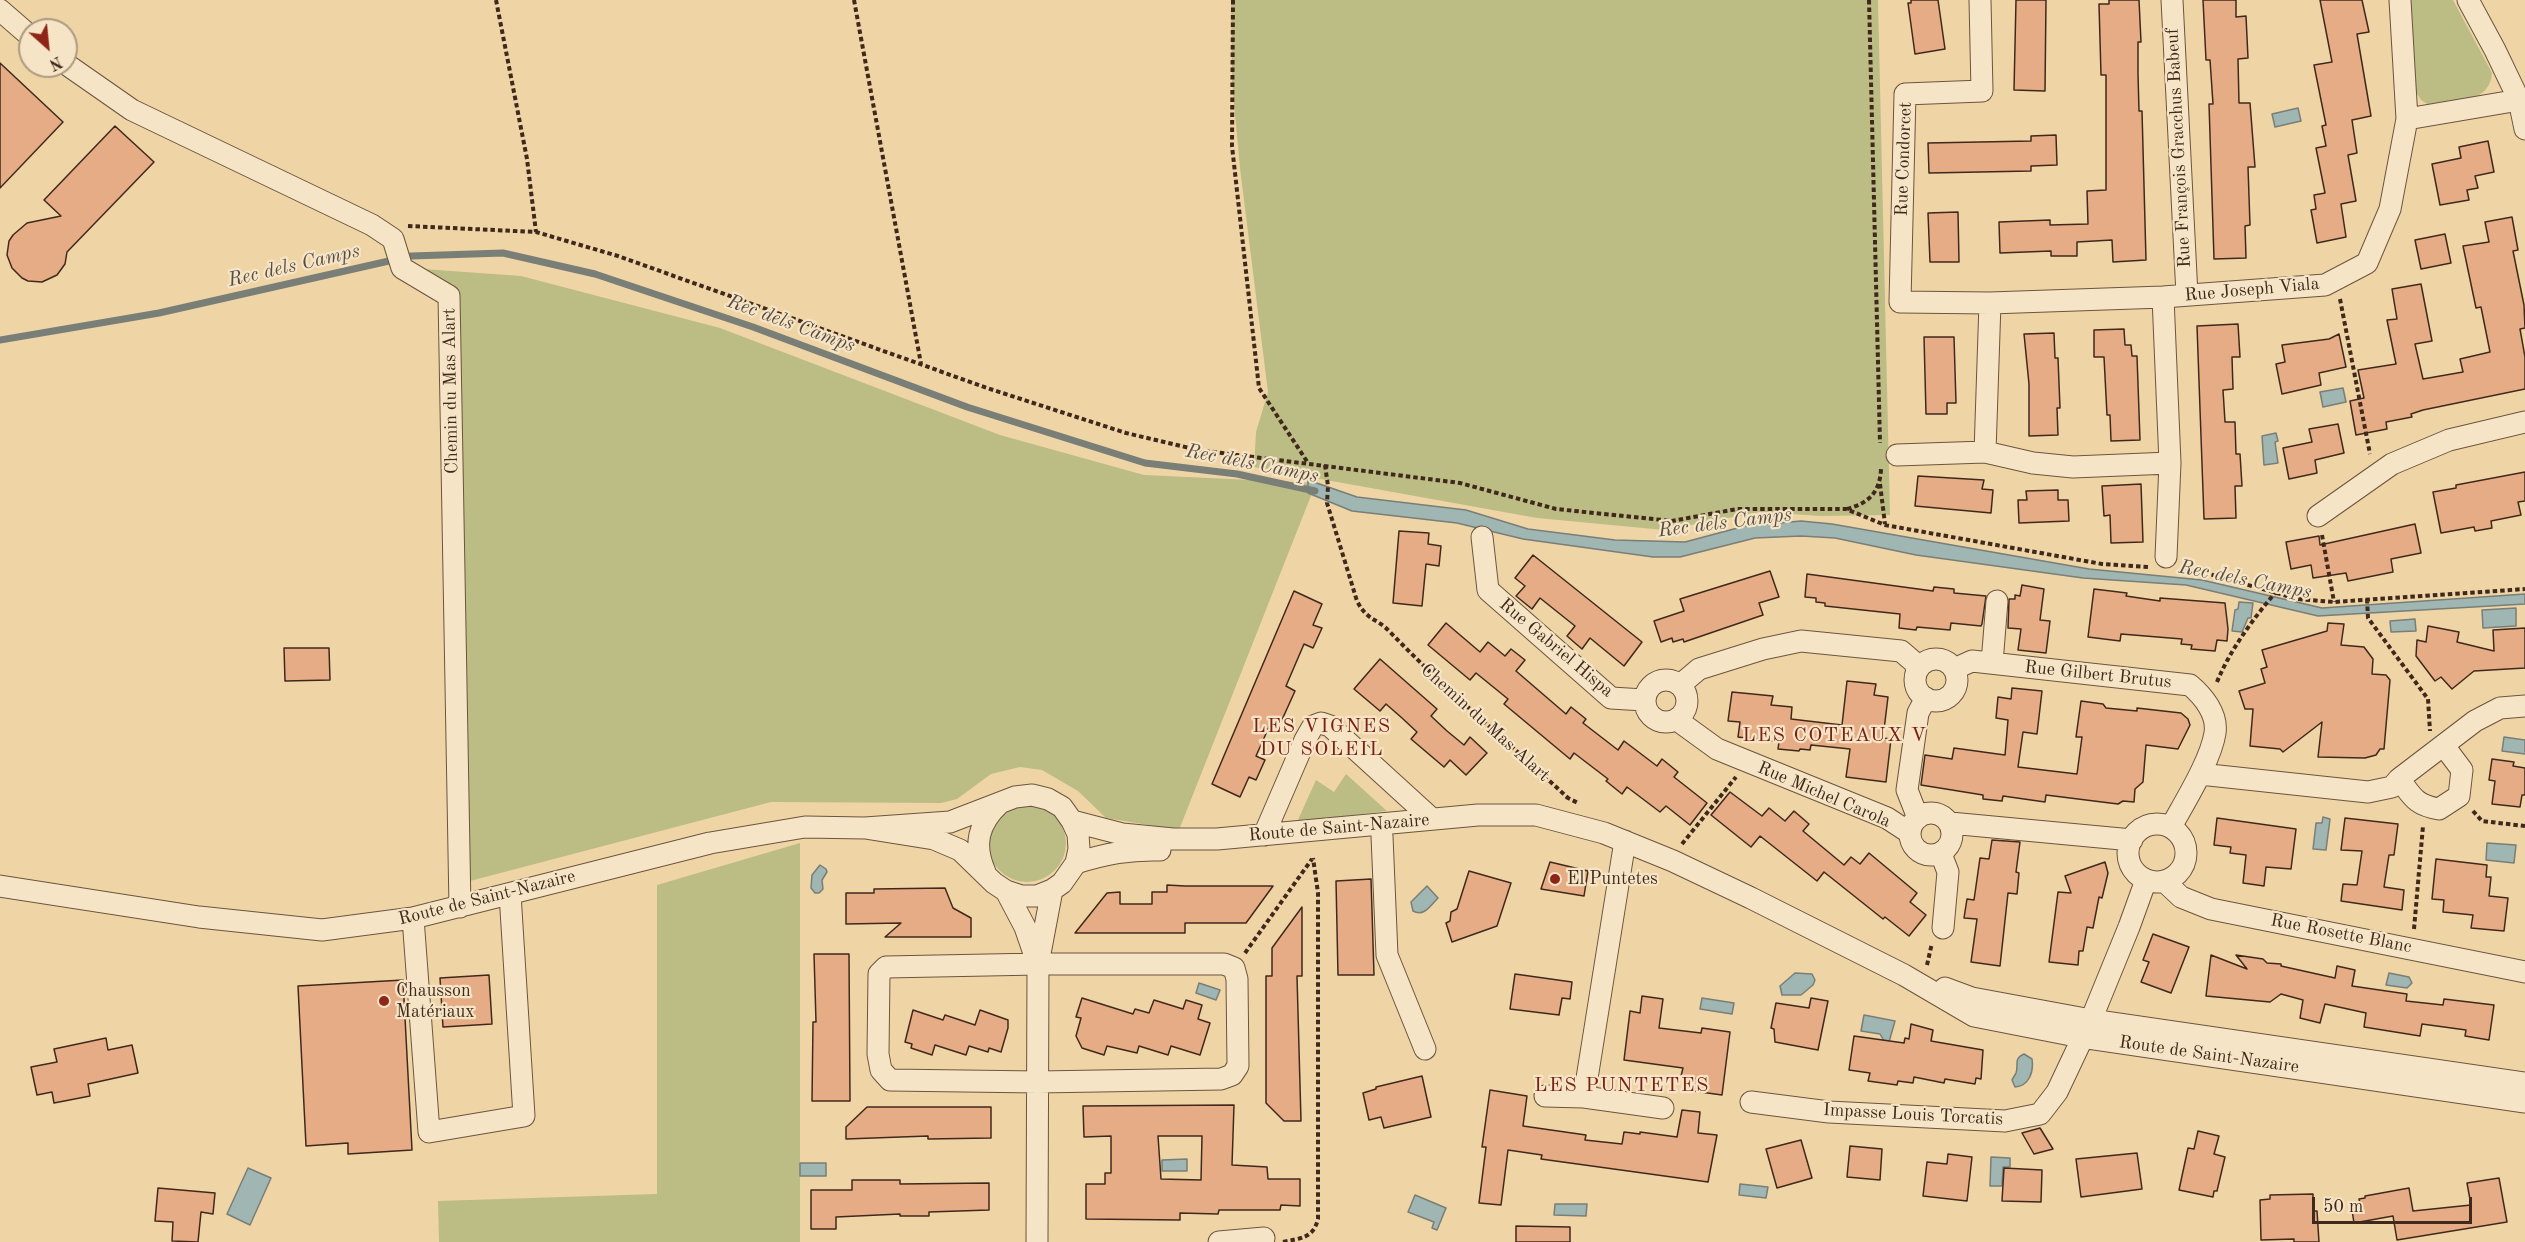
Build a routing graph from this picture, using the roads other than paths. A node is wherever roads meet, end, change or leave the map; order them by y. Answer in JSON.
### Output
{"nodes":[{"id":1,"x":1980,"y":0,"type":"edge"},
{"id":2,"x":2172,"y":0,"type":"edge"},
{"id":3,"x":2400,"y":0,"type":"edge"},
{"id":4,"x":2468,"y":0,"type":"edge"},
{"id":5,"x":0,"y":10,"type":"edge"},
{"id":6,"x":18,"y":26,"type":"edge"},
{"id":7,"x":78,"y":72,"type":"edge"},
{"id":8,"x":2522,"y":100,"type":"edge"},
{"id":9,"x":2407,"y":119,"type":"junction"},
{"id":10,"x":2525,"y":129,"type":"edge"},
{"id":11,"x":2187,"y":295,"type":"junction"},
{"id":12,"x":2163,"y":297,"type":"junction"},
{"id":13,"x":2091,"y":298,"type":"joint"},
{"id":14,"x":1990,"y":303,"type":"junction"},
{"id":15,"x":2525,"y":422,"type":"edge"},
{"id":16,"x":1985,"y":452,"type":"junction"},
{"id":17,"x":1886,"y":457,"type":"road end"},
{"id":18,"x":2170,"y":463,"type":"junction"},
{"id":19,"x":2318,"y":516,"type":"road end"},
{"id":20,"x":1482,"y":537,"type":"dead end"},
{"id":21,"x":2167,"y":565,"type":"road end"},
{"id":22,"x":1997,"y":601,"type":"dead end"},
{"id":23,"x":1992,"y":663,"type":"junction"},
{"id":24,"x":1954,"y":669,"type":"junction"},
{"id":25,"x":1917,"y":671,"type":"junction"},
{"id":26,"x":1680,"y":685,"type":"junction"},
{"id":27,"x":1926,"y":699,"type":"junction"},
{"id":28,"x":1644,"y":700,"type":"junction"},
{"id":29,"x":2525,"y":706,"type":"edge"},
{"id":30,"x":1677,"y":720,"type":"junction"},
{"id":31,"x":2438,"y":751,"type":"junction"},
{"id":32,"x":2200,"y":774,"type":"junction"},
{"id":33,"x":2399,"y":779,"type":"junction"},
{"id":34,"x":1000,"y":804,"type":"junction"},
{"id":35,"x":1432,"y":819,"type":"junction"},
{"id":36,"x":1072,"y":821,"type":"junction"},
{"id":37,"x":1950,"y":823,"type":"junction"},
{"id":38,"x":1914,"y":825,"type":"junction"},
{"id":39,"x":2171,"y":827,"type":"junction"},
{"id":40,"x":865,"y":828,"type":"junction"},
{"id":41,"x":1604,"y":833,"type":"junction"},
{"id":42,"x":1264,"y":835,"type":"junction"},
{"id":43,"x":1382,"y":836,"type":"junction"},
{"id":44,"x":2132,"y":840,"type":"junction"},
{"id":45,"x":1625,"y":841,"type":"junction"},
{"id":46,"x":1941,"y":854,"type":"junction"},
{"id":47,"x":1076,"y":863,"type":"junction"},
{"id":48,"x":985,"y":873,"type":"junction"},
{"id":49,"x":2155,"y":880,"type":"junction"},
{"id":50,"x":0,"y":886,"type":"edge"},
{"id":51,"x":1052,"y":890,"type":"junction"},
{"id":52,"x":1006,"y":891,"type":"junction"},
{"id":53,"x":510,"y":894,"type":"junction"},
{"id":54,"x":460,"y":908,"type":"junction"},
{"id":55,"x":413,"y":918,"type":"junction"},
{"id":56,"x":1943,"y":928,"type":"road end"},
{"id":57,"x":1038,"y":964,"type":"junction"},
{"id":58,"x":2525,"y":972,"type":"edge"},
{"id":59,"x":2086,"y":1028,"type":"junction"},
{"id":60,"x":1425,"y":1049,"type":"dead end"},
{"id":61,"x":1038,"y":1082,"type":"junction"},
{"id":62,"x":2525,"y":1083,"type":"edge"},
{"id":63,"x":1545,"y":1096,"type":"dead end"},
{"id":64,"x":1584,"y":1097,"type":"junction"},
{"id":65,"x":1751,"y":1102,"type":"dead end"},
{"id":66,"x":2525,"y":1102,"type":"edge"},
{"id":67,"x":1662,"y":1108,"type":"dead end"},
{"id":68,"x":1272,"y":1240,"type":"edge"},
{"id":69,"x":1037,"y":1242,"type":"edge"},
{"id":70,"x":1219,"y":1242,"type":"edge"}],
"edges":[{"from":1,"to":14,"type":"street","name":"Rue Condorcet"},
{"from":2,"to":11,"type":"street","name":"Rue François Gracchus Babeuf"},
{"from":3,"to":9,"type":"street","name":"Rue Joseph Viala"},
{"from":4,"to":8,"type":"street"},
{"from":5,"to":6,"type":"street"},
{"from":7,"to":54,"type":"street","name":"Chemin du Mas Alart"},
{"from":8,"to":9,"type":"street"},
{"from":8,"to":10,"type":"street"},
{"from":9,"to":11,"type":"street","name":"Rue Joseph Viala"},
{"from":11,"to":12,"type":"street","name":"Rue Joseph Viala"},
{"from":12,"to":13,"type":"street","name":"Rue Joseph Viala"},
{"from":12,"to":18,"type":"street"},
{"from":13,"to":14,"type":"street","name":"Rue Condorcet"},
{"from":14,"to":16,"type":"street"},
{"from":15,"to":19,"type":"street"},
{"from":16,"to":17,"type":"street"},
{"from":16,"to":18,"type":"street"},
{"from":18,"to":21,"type":"street"},
{"from":20,"to":28,"type":"street","name":"Rue Gabriel Hispa"},
{"from":22,"to":23,"type":"street"},
{"from":23,"to":24,"type":"street","name":"Rue Gilbert Brutus"},
{"from":23,"to":32,"type":"street","name":"Rue Gilbert Brutus"},
{"from":24,"to":25,"type":"street"},
{"from":24,"to":27,"type":"street"},
{"from":25,"to":26,"type":"street"},
{"from":25,"to":27,"type":"street"},
{"from":26,"to":28,"type":"street"},
{"from":26,"to":30,"type":"street"},
{"from":27,"to":38,"type":"street"},
{"from":28,"to":30,"type":"street"},
{"from":29,"to":31,"type":"street"},
{"from":30,"to":38,"type":"street","name":"Rue Michel Carola"},
{"from":31,"to":33,"type":"street"},
{"from":31,"to":33,"type":"street"},
{"from":32,"to":33,"type":"street"},
{"from":32,"to":39,"type":"street"},
{"from":34,"to":36,"type":"street"},
{"from":34,"to":40,"type":"street"},
{"from":34,"to":48,"type":"street"},
{"from":35,"to":41,"type":"street","name":"Route de Saint-Nazaire"},
{"from":35,"to":42,"type":"street","name":"Route de Saint-Nazaire"},
{"from":35,"to":42,"type":"street"},
{"from":36,"to":42,"type":"street","name":"Route de Saint-Nazaire"},
{"from":36,"to":47,"type":"street"},
{"from":37,"to":38,"type":"street"},
{"from":37,"to":44,"type":"street"},
{"from":37,"to":46,"type":"street"},
{"from":38,"to":46,"type":"street"},
{"from":39,"to":44,"type":"street"},
{"from":39,"to":49,"type":"street"},
{"from":40,"to":48,"type":"street"},
{"from":40,"to":53,"type":"street","name":"Route de Saint-Nazaire"},
{"from":41,"to":43,"type":"street","name":"Route de Saint-Nazaire"},
{"from":41,"to":45,"type":"street","name":"Route de Saint-Nazaire"},
{"from":43,"to":47,"type":"street","name":"Route de Saint-Nazaire"},
{"from":43,"to":60,"type":"street"},
{"from":44,"to":49,"type":"street"},
{"from":45,"to":59,"type":"street","name":"Route de Saint-Nazaire"},
{"from":45,"to":64,"type":"street"},
{"from":46,"to":56,"type":"street"},
{"from":47,"to":51,"type":"street"},
{"from":48,"to":52,"type":"street"},
{"from":49,"to":58,"type":"street","name":"Rue Rosette Blanc"},
{"from":49,"to":59,"type":"street"},
{"from":50,"to":55,"type":"street","name":"Route de Saint-Nazaire"},
{"from":51,"to":52,"type":"street"},
{"from":51,"to":57,"type":"street"},
{"from":52,"to":57,"type":"street"},
{"from":53,"to":54,"type":"street","name":"Route de Saint-Nazaire"},
{"from":53,"to":55,"type":"street"},
{"from":54,"to":55,"type":"street","name":"Route de Saint-Nazaire"},
{"from":57,"to":61,"type":"street"},
{"from":57,"to":61,"type":"street"},
{"from":57,"to":61,"type":"street"},
{"from":59,"to":62,"type":"street","name":"Route de Saint-Nazaire"},
{"from":59,"to":65,"type":"street","name":"Impasse Louis Torcatis"},
{"from":59,"to":66,"type":"street","name":"Route de Saint-Nazaire"},
{"from":61,"to":69,"type":"street"},
{"from":63,"to":64,"type":"street"},
{"from":64,"to":67,"type":"street"},
{"from":68,"to":70,"type":"street"}]}
